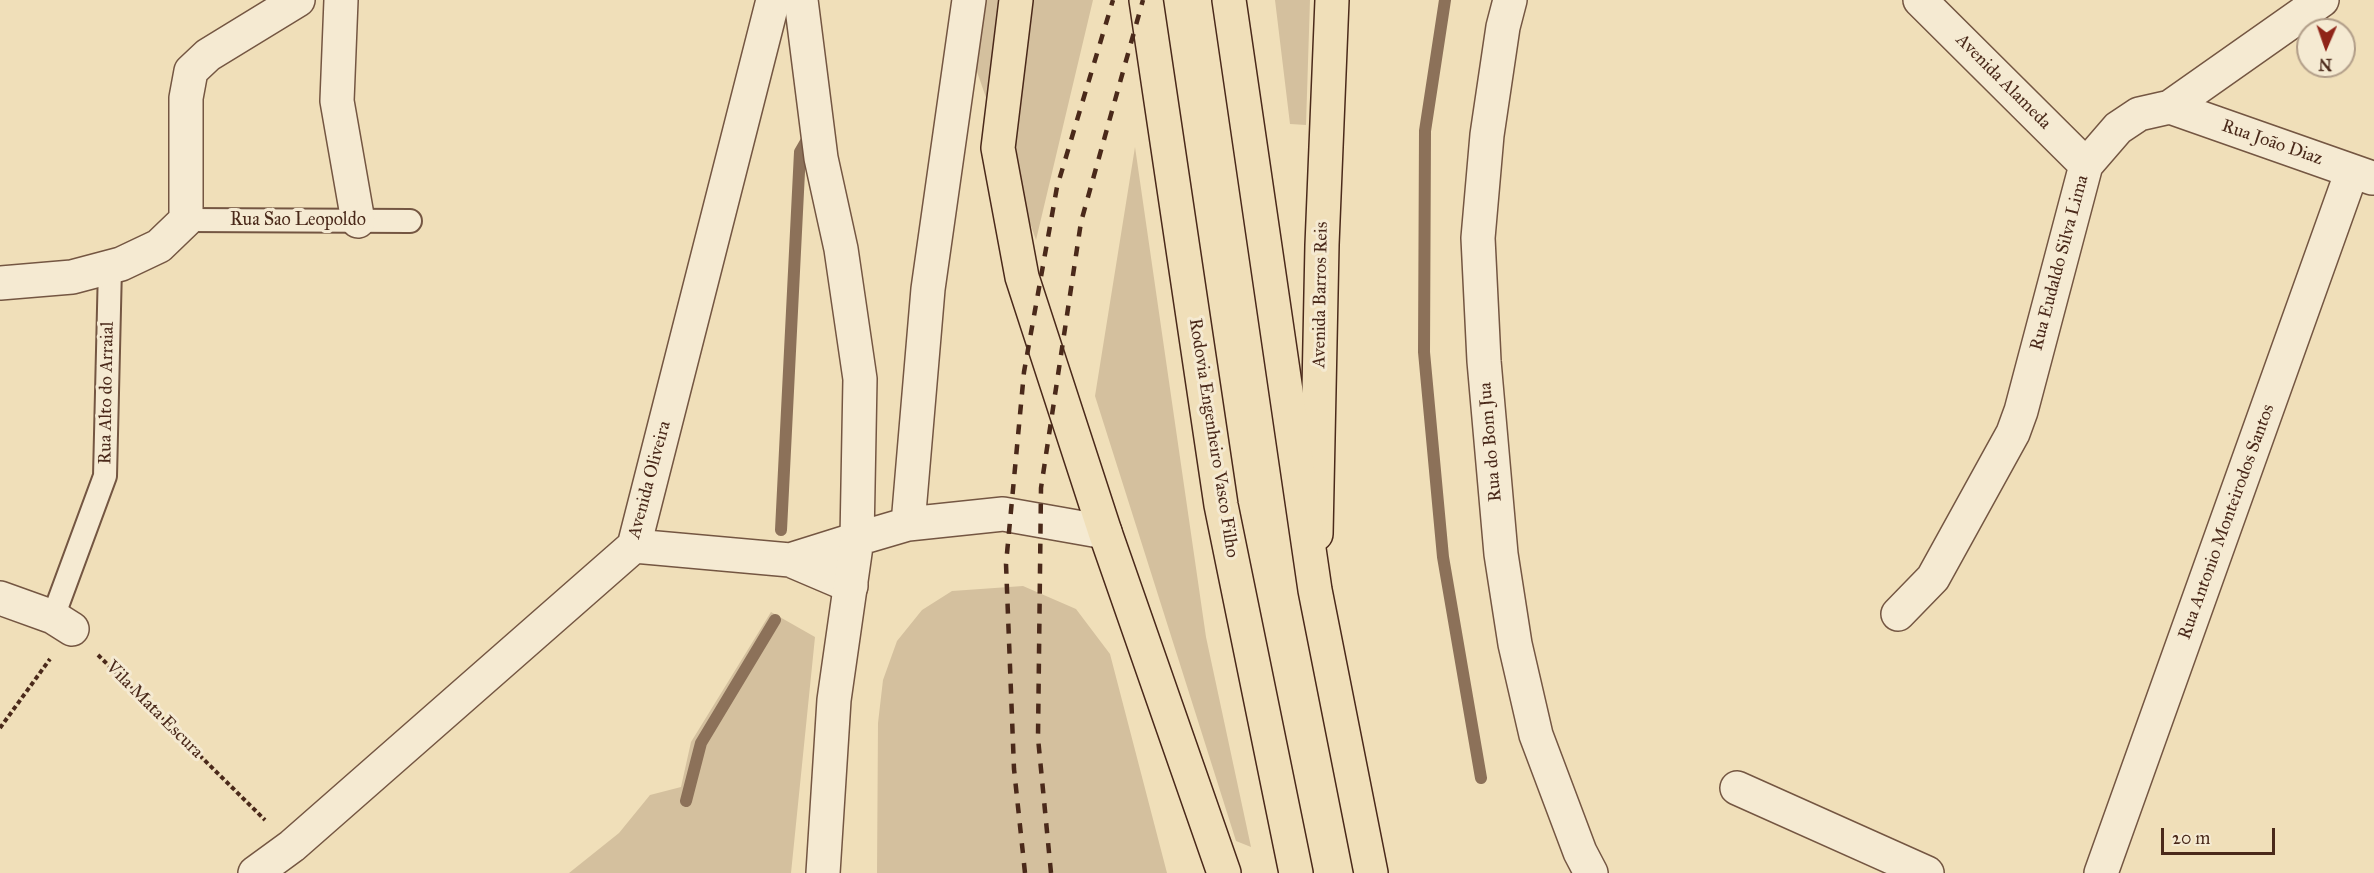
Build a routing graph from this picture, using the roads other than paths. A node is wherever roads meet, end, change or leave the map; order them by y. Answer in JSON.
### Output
{"nodes":[{"id":1,"x":298,"y":0,"type":"edge"},
{"id":2,"x":341,"y":0,"type":"edge"},
{"id":3,"x":773,"y":0,"type":"edge"},
{"id":4,"x":801,"y":0,"type":"edge"},
{"id":5,"x":969,"y":0,"type":"edge"},
{"id":6,"x":1016,"y":0,"type":"edge"},
{"id":7,"x":1146,"y":0,"type":"edge"},
{"id":8,"x":1229,"y":0,"type":"edge"},
{"id":9,"x":1332,"y":0,"type":"edge"},
{"id":10,"x":1510,"y":0,"type":"edge"},
{"id":11,"x":1920,"y":0,"type":"edge"},
{"id":12,"x":2322,"y":0,"type":"edge"},
{"id":13,"x":2170,"y":107,"type":"junction"},
{"id":14,"x":2086,"y":165,"type":"junction"},
{"id":15,"x":2363,"y":175,"type":"edge"},
{"id":16,"x":186,"y":220,"type":"junction"},
{"id":17,"x":358,"y":221,"type":"junction"},
{"id":18,"x":410,"y":221,"type":"dead end"},
{"id":19,"x":110,"y":267,"type":"junction"},
{"id":20,"x":0,"y":283,"type":"edge"},
{"id":21,"x":908,"y":524,"type":"junction"},
{"id":22,"x":1105,"y":532,"type":"junction"},
{"id":23,"x":857,"y":539,"type":"junction"},
{"id":24,"x":634,"y":546,"type":"junction"},
{"id":25,"x":790,"y":560,"type":"junction"},
{"id":26,"x":851,"y":586,"type":"junction"},
{"id":27,"x":1315,"y":590,"type":"junction"},
{"id":28,"x":0,"y":598,"type":"edge"},
{"id":29,"x":1898,"y":614,"type":"dead end"},
{"id":30,"x":63,"y":623,"type":"joint"},
{"id":31,"x":1737,"y":788,"type":"dead end"},
{"id":32,"x":255,"y":873,"type":"edge"},
{"id":33,"x":823,"y":873,"type":"edge"},
{"id":34,"x":1224,"y":873,"type":"edge"},
{"id":35,"x":1296,"y":873,"type":"edge"},
{"id":36,"x":1371,"y":873,"type":"edge"},
{"id":37,"x":1591,"y":873,"type":"edge"},
{"id":38,"x":1927,"y":873,"type":"edge"},
{"id":39,"x":2101,"y":873,"type":"edge"}],
"edges":[{"from":1,"to":16,"type":"street"},
{"from":2,"to":17,"type":"street"},
{"from":3,"to":24,"type":"street","name":"Avenida Oliveira"},
{"from":4,"to":23,"type":"street"},
{"from":5,"to":21,"type":"street"},
{"from":6,"to":22,"type":"main road"},
{"from":7,"to":35,"type":"main road","name":"Rodovia Engenheiro Vasco Filho"},
{"from":8,"to":27,"type":"main road"},
{"from":9,"to":27,"type":"main road","name":"Avenida Barros Reis"},
{"from":10,"to":37,"type":"street","name":"Rua do Bom Jua"},
{"from":11,"to":14,"type":"street","name":"Avenida Alameda"},
{"from":12,"to":13,"type":"street","name":"Rua Eudaldo Silva Lima"},
{"from":13,"to":14,"type":"street","name":"Rua Eudaldo Silva Lima"},
{"from":13,"to":15,"type":"street","name":"Rua João Diaz"},
{"from":14,"to":29,"type":"street","name":"Rua Eudaldo Silva Lima"},
{"from":15,"to":39,"type":"street","name":"Rua Antonio Monteirodos Santos"},
{"from":16,"to":17,"type":"lane","name":"Rua Sao Leopoldo"},
{"from":16,"to":19,"type":"street"},
{"from":17,"to":18,"type":"lane","name":"Rua Sao Leopoldo"},
{"from":19,"to":20,"type":"street"},
{"from":19,"to":30,"type":"lane","name":"Rua Alto do Arraial"},
{"from":21,"to":22,"type":"street"},
{"from":21,"to":23,"type":"street"},
{"from":22,"to":34,"type":"main road"},
{"from":23,"to":25,"type":"street"},
{"from":23,"to":26,"type":"street"},
{"from":24,"to":25,"type":"street"},
{"from":24,"to":32,"type":"street","name":"Avenida Oliveira"},
{"from":25,"to":26,"type":"street"},
{"from":26,"to":33,"type":"street"},
{"from":27,"to":36,"type":"main road"},
{"from":28,"to":30,"type":"street"},
{"from":31,"to":38,"type":"street"}]}
